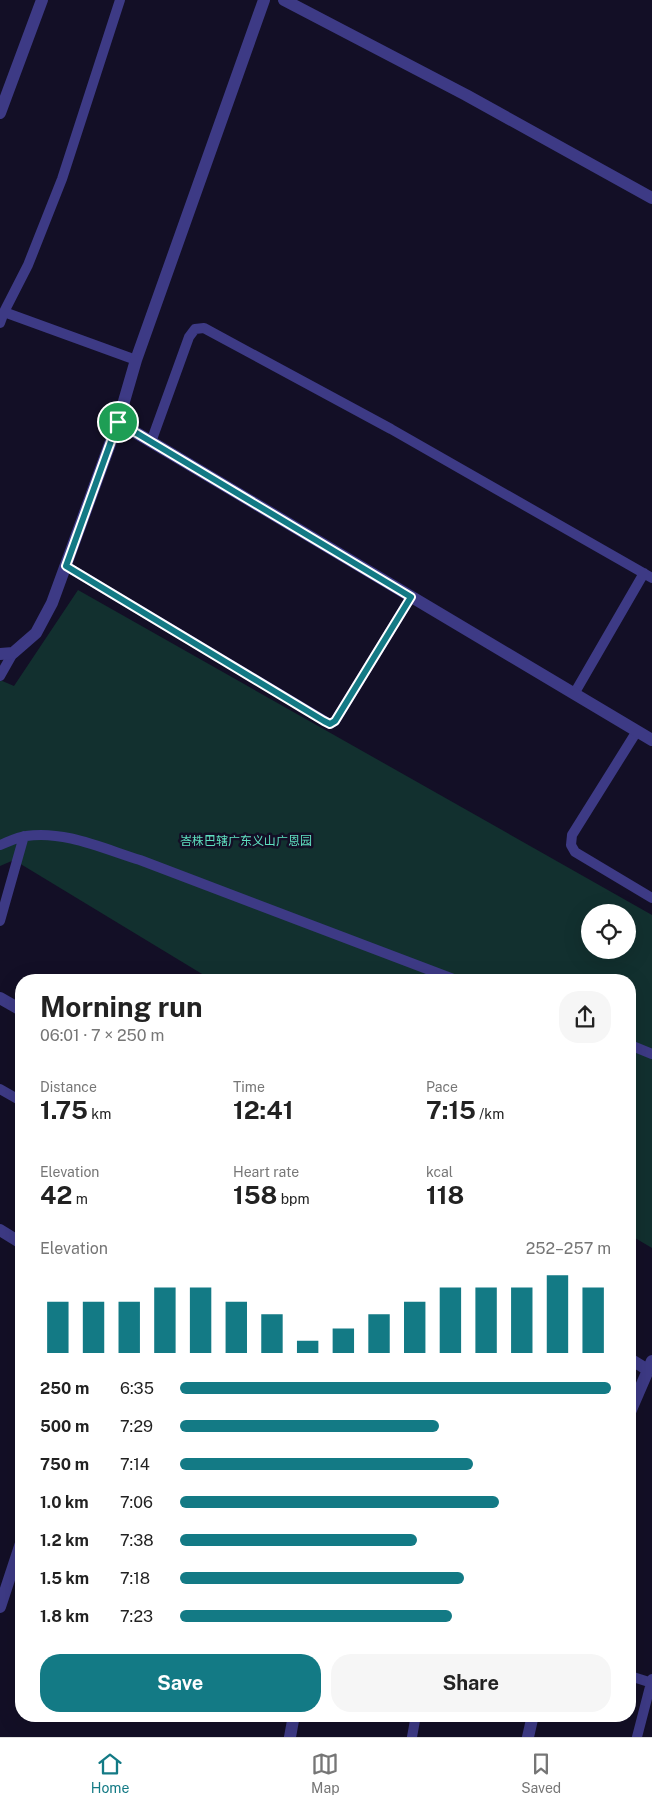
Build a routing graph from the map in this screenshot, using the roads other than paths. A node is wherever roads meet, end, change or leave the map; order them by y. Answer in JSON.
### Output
{"nodes":[{"id":1,"x":42,"y":0,"type":"edge"},
{"id":2,"x":120,"y":0,"type":"edge"},
{"id":3,"x":264,"y":0,"type":"edge"},
{"id":4,"x":284,"y":0,"type":"edge"},
{"id":5,"x":0,"y":113,"type":"edge"},
{"id":6,"x":652,"y":198,"type":"edge"},
{"id":7,"x":4,"y":312,"type":"junction"},
{"id":8,"x":0,"y":323,"type":"edge"},
{"id":9,"x":136,"y":360,"type":"junction"},
{"id":10,"x":118,"y":422,"type":"junction"},
{"id":11,"x":151,"y":442,"type":"junction"},
{"id":12,"x":66,"y":566,"type":"junction"},
{"id":13,"x":648,"y":575,"type":"edge"},
{"id":14,"x":411,"y":597,"type":"junction"},
{"id":15,"x":13,"y":653,"type":"junction"},
{"id":16,"x":0,"y":654,"type":"edge"},
{"id":17,"x":0,"y":676,"type":"edge"},
{"id":18,"x":574,"y":694,"type":"junction"},
{"id":19,"x":637,"y":731,"type":"junction"},
{"id":20,"x":652,"y":740,"type":"edge"},
{"id":21,"x":24,"y":836,"type":"junction"},
{"id":22,"x":0,"y":845,"type":"edge"},
{"id":23,"x":652,"y":898,"type":"edge"},
{"id":24,"x":0,"y":921,"type":"edge"},
{"id":25,"x":440,"y":974,"type":"edge"},
{"id":26,"x":0,"y":998,"type":"edge"},
{"id":27,"x":15,"y":1007,"type":"edge"},
{"id":28,"x":636,"y":1047,"type":"edge"},
{"id":29,"x":652,"y":1054,"type":"edge"},
{"id":30,"x":0,"y":1089,"type":"edge"},
{"id":31,"x":15,"y":1098,"type":"edge"},
{"id":32,"x":0,"y":1230,"type":"edge"},
{"id":33,"x":15,"y":1239,"type":"edge"},
{"id":34,"x":636,"y":1361,"type":"edge"},
{"id":35,"x":650,"y":1365,"type":"edge"},
{"id":36,"x":636,"y":1398,"type":"edge"},
{"id":37,"x":15,"y":1560,"type":"edge"},
{"id":38,"x":0,"y":1604,"type":"edge"},
{"id":39,"x":636,"y":1677,"type":"edge"},
{"id":40,"x":652,"y":1681,"type":"edge"},
{"id":41,"x":293,"y":1722,"type":"edge"},
{"id":42,"x":415,"y":1722,"type":"edge"},
{"id":43,"x":531,"y":1722,"type":"edge"},
{"id":44,"x":290,"y":1737,"type":"edge"},
{"id":45,"x":412,"y":1737,"type":"edge"},
{"id":46,"x":528,"y":1737,"type":"edge"},
{"id":47,"x":637,"y":1737,"type":"edge"}],
"edges":[{"from":1,"to":5,"type":"street"},
{"from":2,"to":7,"type":"lane"},
{"from":3,"to":9,"type":"street"},
{"from":4,"to":6,"type":"street"},
{"from":7,"to":8,"type":"lane"},
{"from":7,"to":9,"type":"lane"},
{"from":9,"to":10,"type":"street"},
{"from":10,"to":11,"type":"street"},
{"from":10,"to":12,"type":"street"},
{"from":11,"to":13,"type":"lane"},
{"from":11,"to":14,"type":"street"},
{"from":12,"to":14,"type":"lane"},
{"from":12,"to":15,"type":"street"},
{"from":13,"to":18,"type":"lane"},
{"from":14,"to":18,"type":"street"},
{"from":15,"to":16,"type":"street"},
{"from":15,"to":17,"type":"lane"},
{"from":18,"to":19,"type":"street"},
{"from":19,"to":20,"type":"street"},
{"from":19,"to":23,"type":"lane"},
{"from":21,"to":22,"type":"lane"},
{"from":21,"to":24,"type":"lane"},
{"from":21,"to":25,"type":"lane"},
{"from":26,"to":27,"type":"street"},
{"from":28,"to":29,"type":"lane"},
{"from":30,"to":31,"type":"lane"},
{"from":32,"to":33,"type":"street"},
{"from":34,"to":35,"type":"street"},
{"from":35,"to":36,"type":"street"},
{"from":37,"to":38,"type":"street"},
{"from":39,"to":40,"type":"lane"},
{"from":40,"to":47,"type":"lane"},
{"from":41,"to":44,"type":"street"},
{"from":42,"to":45,"type":"lane"},
{"from":43,"to":46,"type":"street"}]}
